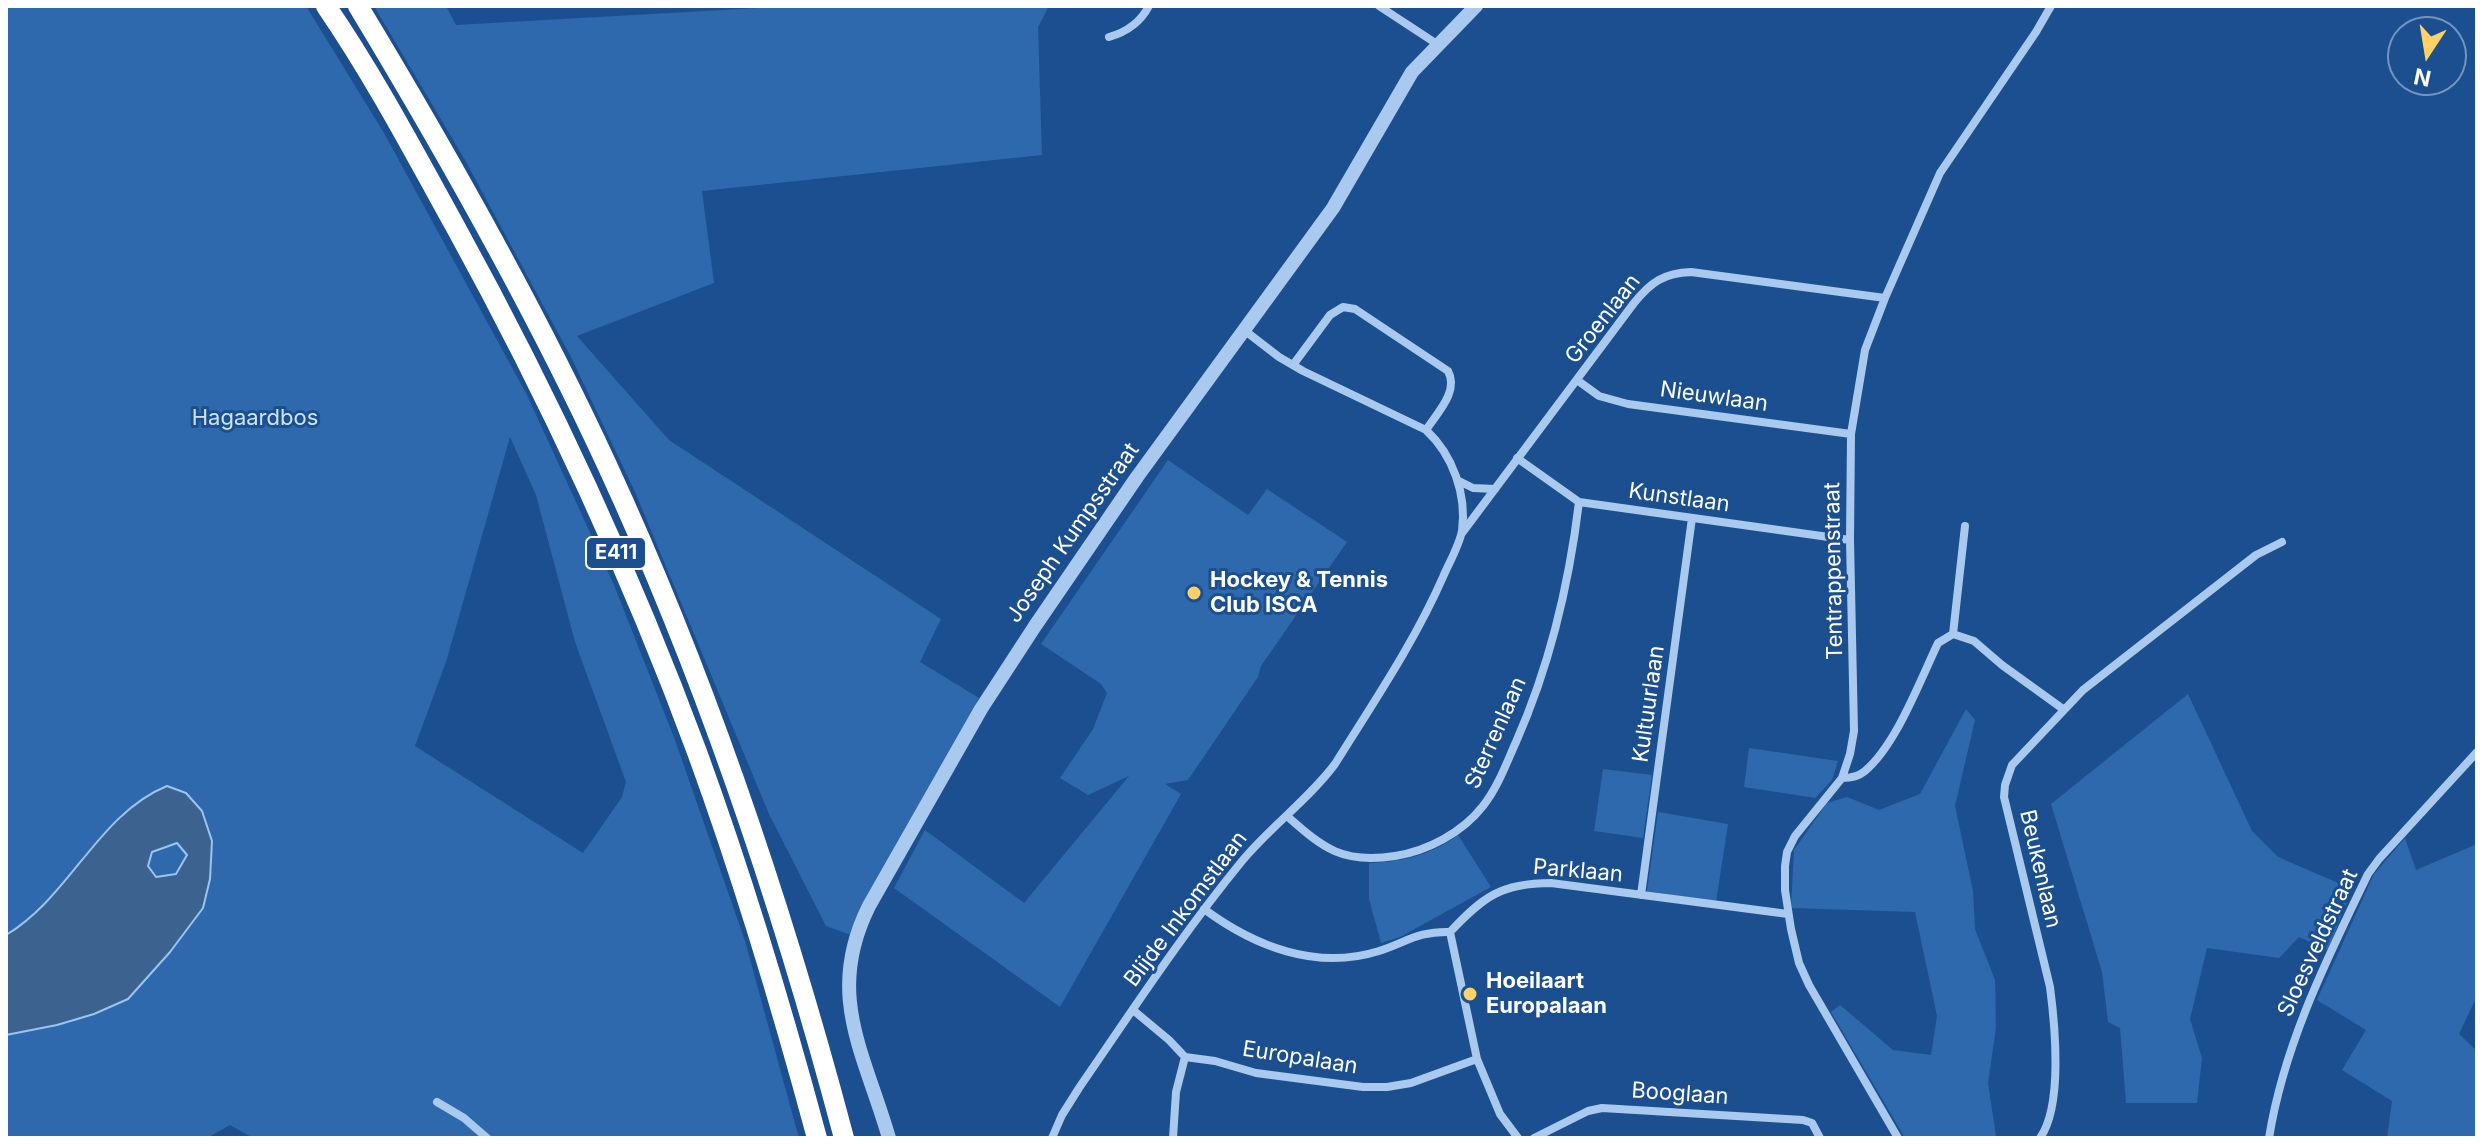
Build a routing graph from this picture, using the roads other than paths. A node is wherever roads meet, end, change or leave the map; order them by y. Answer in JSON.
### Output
{"nodes":[{"id":1,"x":326,"y":6,"type":"edge"},
{"id":2,"x":358,"y":6,"type":"edge"},
{"id":3,"x":1149,"y":6,"type":"edge"},
{"id":4,"x":1379,"y":6,"type":"edge"},
{"id":5,"x":1476,"y":6,"type":"edge"},
{"id":6,"x":2051,"y":6,"type":"edge"},
{"id":7,"x":1109,"y":37,"type":"dead end"},
{"id":8,"x":1437,"y":44,"type":"junction"},
{"id":9,"x":1885,"y":298,"type":"junction"},
{"id":10,"x":1244,"y":330,"type":"junction"},
{"id":11,"x":1293,"y":365,"type":"junction"},
{"id":12,"x":1577,"y":380,"type":"junction"},
{"id":13,"x":1426,"y":430,"type":"junction"},
{"id":14,"x":1851,"y":434,"type":"junction"},
{"id":15,"x":1517,"y":458,"type":"junction"},
{"id":16,"x":1459,"y":481,"type":"junction"},
{"id":17,"x":1495,"y":489,"type":"junction"},
{"id":18,"x":1579,"y":502,"type":"junction"},
{"id":19,"x":1692,"y":518,"type":"junction"},
{"id":20,"x":1965,"y":526,"type":"dead end"},
{"id":21,"x":1461,"y":534,"type":"junction"},
{"id":22,"x":1850,"y":540,"type":"junction"},
{"id":23,"x":2282,"y":542,"type":"dead end"},
{"id":24,"x":1953,"y":634,"type":"junction"},
{"id":25,"x":2063,"y":709,"type":"junction"},
{"id":26,"x":2477,"y":752,"type":"edge"},
{"id":27,"x":1842,"y":778,"type":"junction"},
{"id":28,"x":1287,"y":816,"type":"junction"},
{"id":29,"x":1641,"y":895,"type":"junction"},
{"id":30,"x":1204,"y":909,"type":"junction"},
{"id":31,"x":1788,"y":914,"type":"junction"},
{"id":32,"x":1450,"y":932,"type":"junction"},
{"id":33,"x":1133,"y":1010,"type":"junction"},
{"id":34,"x":1185,"y":1057,"type":"junction"},
{"id":35,"x":1477,"y":1059,"type":"junction"},
{"id":36,"x":437,"y":1102,"type":"dead end"},
{"id":37,"x":487,"y":1138,"type":"edge"},
{"id":38,"x":817,"y":1138,"type":"edge"},
{"id":39,"x":844,"y":1138,"type":"edge"},
{"id":40,"x":889,"y":1138,"type":"edge"},
{"id":41,"x":1052,"y":1138,"type":"edge"},
{"id":42,"x":1173,"y":1138,"type":"edge"},
{"id":43,"x":1518,"y":1138,"type":"edge"},
{"id":44,"x":1534,"y":1138,"type":"edge"},
{"id":45,"x":1820,"y":1138,"type":"edge"},
{"id":46,"x":1898,"y":1138,"type":"edge"},
{"id":47,"x":2040,"y":1138,"type":"edge"},
{"id":48,"x":2269,"y":1138,"type":"edge"}],
"edges":[{"from":1,"to":38,"type":"highway","number":"E411"},
{"from":2,"to":39,"type":"highway","number":"E411"},
{"from":3,"to":7,"type":"street"},
{"from":4,"to":8,"type":"street"},
{"from":5,"to":8,"type":"street","name":"Joseph Kumpsstraat"},
{"from":6,"to":9,"type":"street","name":"Tentrappenstraat"},
{"from":8,"to":10,"type":"street","name":"Joseph Kumpsstraat"},
{"from":9,"to":12,"type":"street","name":"Groenlaan"},
{"from":9,"to":14,"type":"street","name":"Tentrappenstraat"},
{"from":10,"to":11,"type":"street","name":"Blijde Inkomstlaan"},
{"from":10,"to":40,"type":"street","name":"Joseph Kumpsstraat"},
{"from":11,"to":13,"type":"street","name":"Blijde Inkomstlaan"},
{"from":11,"to":13,"type":"street"},
{"from":12,"to":14,"type":"street","name":"Nieuwlaan"},
{"from":12,"to":15,"type":"street","name":"Groenlaan"},
{"from":13,"to":16,"type":"street","name":"Blijde Inkomstlaan"},
{"from":14,"to":22,"type":"street","name":"Tentrappenstraat"},
{"from":15,"to":17,"type":"street","name":"Groenlaan"},
{"from":15,"to":18,"type":"street","name":"Kunstlaan"},
{"from":16,"to":17,"type":"street"},
{"from":16,"to":21,"type":"street","name":"Blijde Inkomstlaan"},
{"from":17,"to":21,"type":"street","name":"Groenlaan"},
{"from":18,"to":19,"type":"street","name":"Kunstlaan"},
{"from":18,"to":28,"type":"street","name":"Sterrenlaan"},
{"from":19,"to":22,"type":"street","name":"Kunstlaan"},
{"from":19,"to":29,"type":"street","name":"Kultuurlaan"},
{"from":20,"to":24,"type":"street"},
{"from":21,"to":28,"type":"street","name":"Blijde Inkomstlaan"},
{"from":22,"to":27,"type":"street","name":"Tentrappenstraat"},
{"from":23,"to":25,"type":"street","name":"Beukenlaan"},
{"from":24,"to":25,"type":"street"},
{"from":24,"to":27,"type":"street"},
{"from":25,"to":47,"type":"street","name":"Beukenlaan"},
{"from":26,"to":48,"type":"street","name":"Sloesveldstraat"},
{"from":27,"to":31,"type":"street","name":"Tentrappenstraat"},
{"from":28,"to":30,"type":"street","name":"Blijde Inkomstlaan"},
{"from":29,"to":31,"type":"street","name":"Parklaan"},
{"from":29,"to":32,"type":"street","name":"Parklaan"},
{"from":30,"to":32,"type":"street"},
{"from":30,"to":33,"type":"street","name":"Blijde Inkomstlaan"},
{"from":31,"to":46,"type":"street","name":"Tentrappenstraat"},
{"from":32,"to":35,"type":"street"},
{"from":33,"to":34,"type":"street"},
{"from":33,"to":41,"type":"street","name":"Blijde Inkomstlaan"},
{"from":34,"to":35,"type":"street","name":"Europalaan"},
{"from":34,"to":42,"type":"street"},
{"from":35,"to":43,"type":"street"},
{"from":36,"to":37,"type":"street"},
{"from":44,"to":45,"type":"street","name":"Booglaan"}]}
